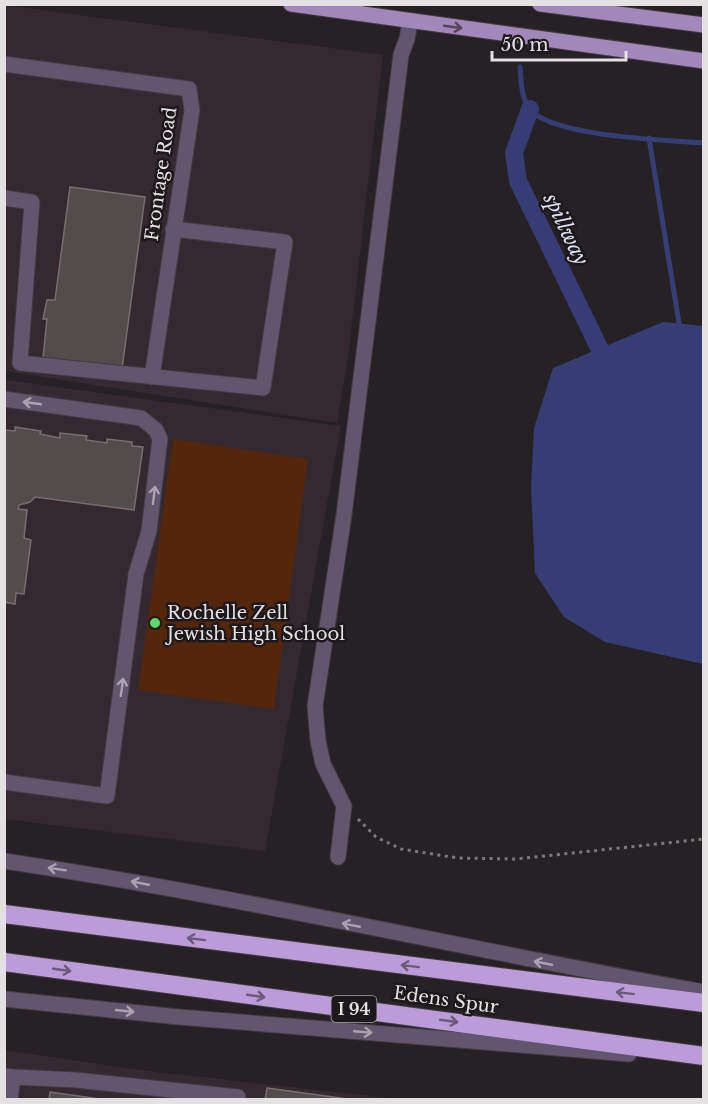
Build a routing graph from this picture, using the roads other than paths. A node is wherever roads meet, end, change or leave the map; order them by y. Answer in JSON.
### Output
{"nodes":[{"id":1,"x":291,"y":4,"type":"edge"},
{"id":2,"x":540,"y":4,"type":"edge"},
{"id":3,"x":410,"y":21,"type":"junction"},
{"id":4,"x":704,"y":26,"type":"edge"},
{"id":5,"x":704,"y":60,"type":"edge"},
{"id":6,"x":4,"y":64,"type":"edge"},
{"id":7,"x":4,"y":198,"type":"edge"},
{"id":8,"x":173,"y":229,"type":"junction"},
{"id":9,"x":152,"y":377,"type":"junction"},
{"id":10,"x":4,"y":399,"type":"edge"},
{"id":11,"x":4,"y":782,"type":"edge"},
{"id":12,"x":338,"y":857,"type":"dead end"},
{"id":13,"x":4,"y":861,"type":"edge"},
{"id":14,"x":4,"y":914,"type":"edge"},
{"id":15,"x":4,"y":962,"type":"edge"},
{"id":16,"x":704,"y":992,"type":"edge"},
{"id":17,"x":4,"y":999,"type":"edge"},
{"id":18,"x":704,"y":1003,"type":"edge"},
{"id":19,"x":704,"y":1056,"type":"edge"},
{"id":20,"x":704,"y":1060,"type":"edge"},
{"id":21,"x":9,"y":1076,"type":"edge"},
{"id":22,"x":238,"y":1098,"type":"edge"},
{"id":23,"x":10,"y":1100,"type":"edge"}],
"edges":[{"from":1,"to":3,"type":"main road"},
{"from":2,"to":4,"type":"main road"},
{"from":3,"to":5,"type":"main road","one_way":true},
{"from":3,"to":12,"type":"lane"},
{"from":6,"to":8,"type":"lane","name":"Frontage Road"},
{"from":7,"to":9,"type":"lane"},
{"from":8,"to":9,"type":"lane","name":"Frontage Road"},
{"from":8,"to":9,"type":"lane"},
{"from":11,"to":10,"type":"lane","one_way":true},
{"from":16,"to":13,"type":"lane","one_way":true},
{"from":18,"to":14,"type":"highway","name":"Edens Spur","one_way":true},
{"from":15,"to":19,"type":"highway","name":"Edens Spur","number":"I 94","one_way":true},
{"from":17,"to":20,"type":"lane","name":"Edens Spur","number":"I 94","one_way":true},
{"from":21,"to":22,"type":"lane"},
{"from":21,"to":23,"type":"lane"}]}
